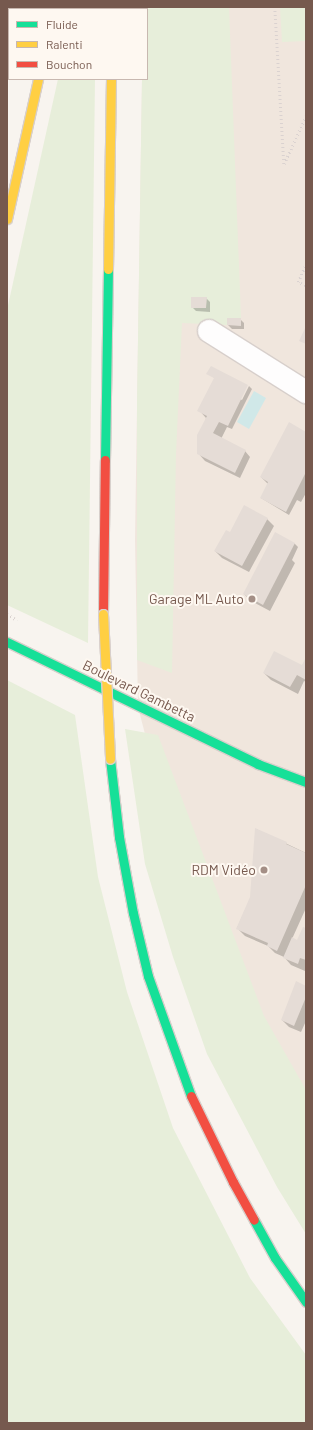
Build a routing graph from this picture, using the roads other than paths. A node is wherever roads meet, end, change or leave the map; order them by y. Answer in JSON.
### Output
{"nodes":[{"id":1,"x":38,"y":80,"type":"edge"},
{"id":2,"x":111,"y":80,"type":"edge"},
{"id":3,"x":7,"y":219,"type":"edge"},
{"id":4,"x":209,"y":331,"type":"dead end"},
{"id":5,"x":306,"y":392,"type":"edge"},
{"id":6,"x":7,"y":642,"type":"edge"},
{"id":7,"x":258,"y":764,"type":"junction"},
{"id":8,"x":306,"y":782,"type":"edge"},
{"id":9,"x":294,"y":788,"type":"dead end"},
{"id":10,"x":306,"y":1302,"type":"edge"}],
"edges":[{"from":1,"to":3,"type":"main road"},
{"from":2,"to":10,"type":"main road","bridge":true},
{"from":4,"to":5,"type":"street"},
{"from":6,"to":7,"type":"main road","name":"Boulevard Gambetta"},
{"from":7,"to":8,"type":"main road","name":"Boulevard Gambetta"},
{"from":7,"to":9,"type":"main road","name":"Boulevard Gambetta"}]}
